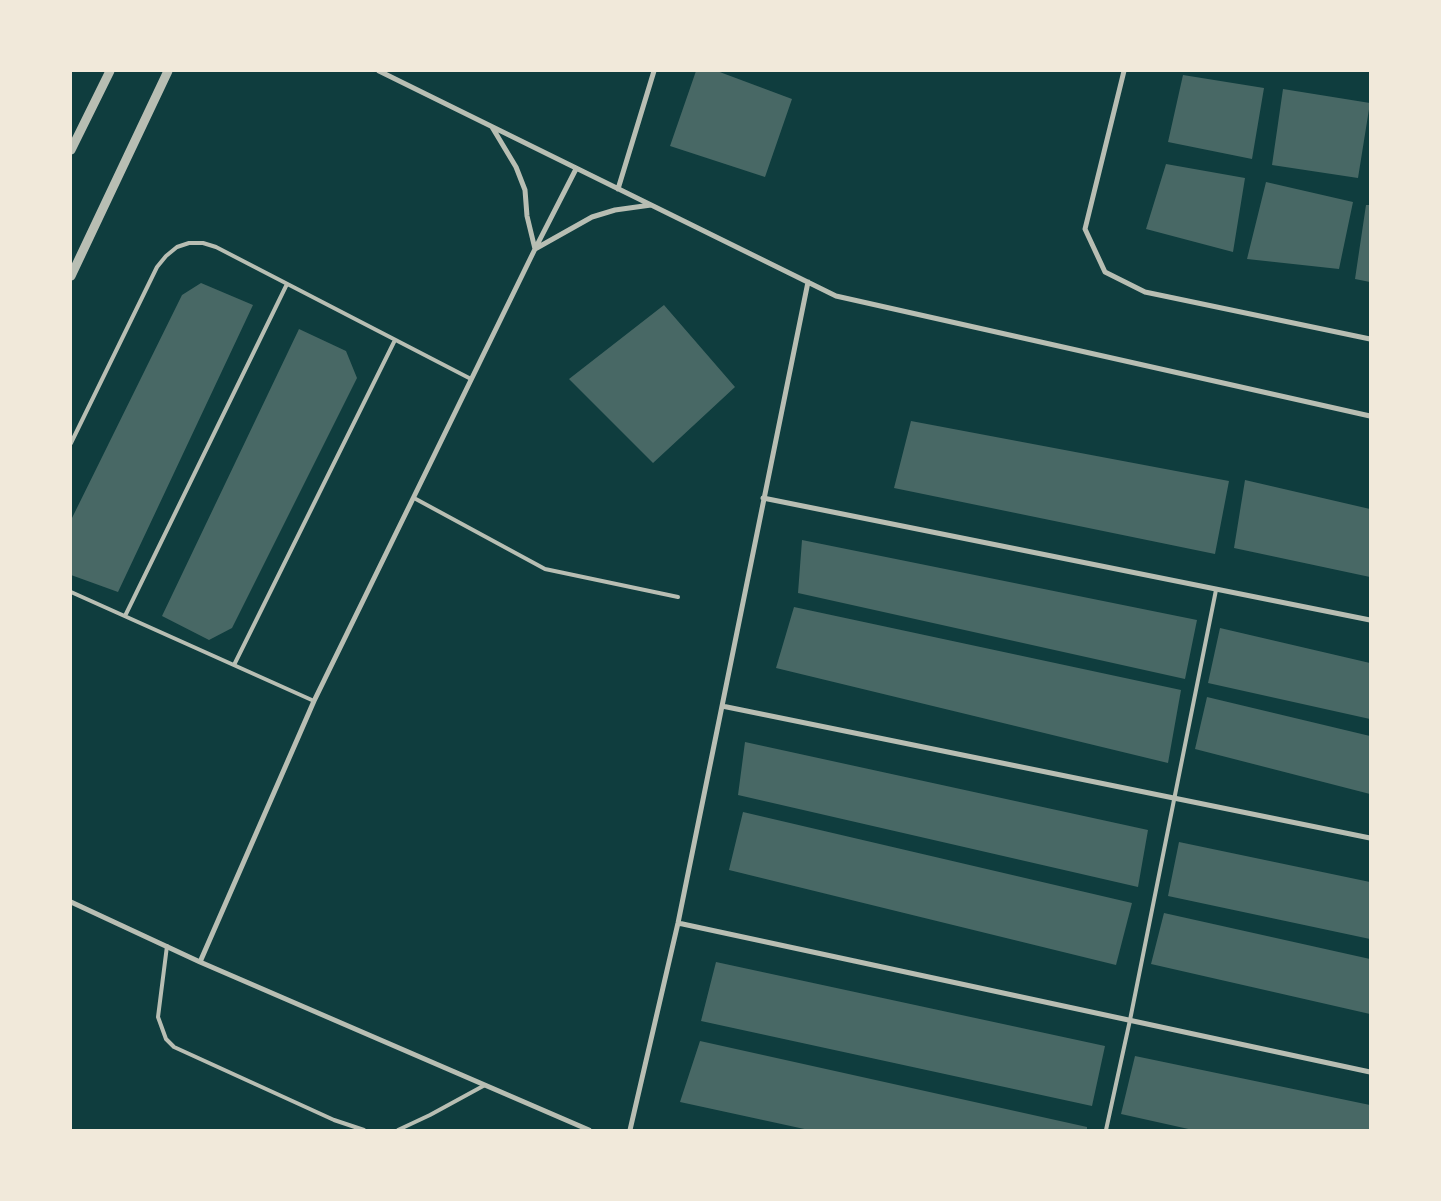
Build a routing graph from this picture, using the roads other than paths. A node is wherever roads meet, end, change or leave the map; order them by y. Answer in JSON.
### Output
{"nodes":[{"id":1,"x":110,"y":71,"type":"edge"},
{"id":2,"x":168,"y":71,"type":"edge"},
{"id":3,"x":379,"y":71,"type":"edge"},
{"id":4,"x":654,"y":71,"type":"edge"},
{"id":5,"x":1124,"y":71,"type":"edge"},
{"id":6,"x":492,"y":127,"type":"junction"},
{"id":7,"x":71,"y":150,"type":"edge"},
{"id":8,"x":576,"y":169,"type":"junction"},
{"id":9,"x":618,"y":189,"type":"junction"},
{"id":10,"x":651,"y":205,"type":"junction"},
{"id":11,"x":535,"y":249,"type":"junction"},
{"id":12,"x":71,"y":276,"type":"edge"},
{"id":13,"x":808,"y":282,"type":"junction"},
{"id":14,"x":287,"y":284,"type":"junction"},
{"id":15,"x":1370,"y":339,"type":"edge"},
{"id":16,"x":395,"y":340,"type":"junction"},
{"id":17,"x":471,"y":379,"type":"junction"},
{"id":18,"x":1370,"y":416,"type":"edge"},
{"id":19,"x":71,"y":443,"type":"edge"},
{"id":20,"x":414,"y":498,"type":"junction"},
{"id":21,"x":763,"y":498,"type":"junction"},
{"id":22,"x":1216,"y":590,"type":"junction"},
{"id":23,"x":71,"y":592,"type":"edge"},
{"id":24,"x":678,"y":597,"type":"dead end"},
{"id":25,"x":126,"y":616,"type":"junction"},
{"id":26,"x":1370,"y":620,"type":"edge"},
{"id":27,"x":234,"y":665,"type":"junction"},
{"id":28,"x":314,"y":701,"type":"junction"},
{"id":29,"x":722,"y":706,"type":"junction"},
{"id":30,"x":1174,"y":798,"type":"junction"},
{"id":31,"x":1370,"y":838,"type":"edge"},
{"id":32,"x":71,"y":902,"type":"edge"},
{"id":33,"x":678,"y":924,"type":"junction"},
{"id":34,"x":167,"y":946,"type":"junction"},
{"id":35,"x":200,"y":962,"type":"junction"},
{"id":36,"x":1130,"y":1020,"type":"junction"},
{"id":37,"x":1370,"y":1072,"type":"edge"},
{"id":38,"x":485,"y":1085,"type":"junction"},
{"id":39,"x":364,"y":1130,"type":"edge"},
{"id":40,"x":398,"y":1130,"type":"edge"},
{"id":41,"x":588,"y":1130,"type":"edge"},
{"id":42,"x":630,"y":1130,"type":"edge"},
{"id":43,"x":1106,"y":1130,"type":"edge"}],
"edges":[{"from":1,"to":7,"type":"street"},
{"from":2,"to":12,"type":"street"},
{"from":3,"to":6,"type":"street"},
{"from":4,"to":9,"type":"street"},
{"from":5,"to":15,"type":"street"},
{"from":6,"to":8,"type":"street"},
{"from":6,"to":11,"type":"street"},
{"from":8,"to":9,"type":"street"},
{"from":8,"to":11,"type":"street"},
{"from":9,"to":10,"type":"street"},
{"from":10,"to":11,"type":"street"},
{"from":10,"to":13,"type":"street"},
{"from":11,"to":17,"type":"street"},
{"from":13,"to":18,"type":"street"},
{"from":13,"to":21,"type":"street"},
{"from":14,"to":16,"type":"lane"},
{"from":14,"to":19,"type":"lane"},
{"from":14,"to":25,"type":"lane"},
{"from":16,"to":17,"type":"lane"},
{"from":16,"to":27,"type":"lane"},
{"from":17,"to":20,"type":"street"},
{"from":20,"to":24,"type":"lane"},
{"from":20,"to":28,"type":"street"},
{"from":21,"to":22,"type":"street"},
{"from":21,"to":29,"type":"street"},
{"from":22,"to":26,"type":"street"},
{"from":22,"to":30,"type":"lane"},
{"from":23,"to":25,"type":"lane"},
{"from":25,"to":27,"type":"lane"},
{"from":27,"to":28,"type":"lane"},
{"from":28,"to":35,"type":"street"},
{"from":29,"to":30,"type":"street"},
{"from":29,"to":33,"type":"street"},
{"from":30,"to":31,"type":"street"},
{"from":30,"to":36,"type":"lane"},
{"from":32,"to":34,"type":"street"},
{"from":33,"to":36,"type":"street"},
{"from":33,"to":42,"type":"street"},
{"from":34,"to":35,"type":"street"},
{"from":34,"to":39,"type":"lane"},
{"from":35,"to":38,"type":"street"},
{"from":36,"to":37,"type":"street"},
{"from":36,"to":43,"type":"lane"},
{"from":38,"to":40,"type":"lane"},
{"from":38,"to":41,"type":"street"}]}
